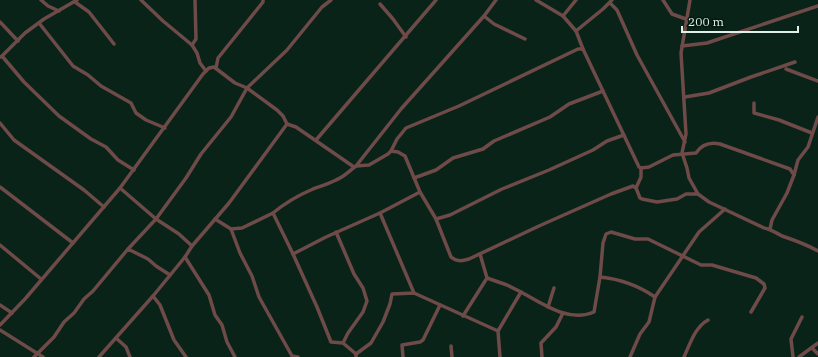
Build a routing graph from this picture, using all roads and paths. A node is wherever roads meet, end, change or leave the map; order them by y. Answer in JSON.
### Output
{"nodes":[{"id":1,"x":41,"y":0,"type":"edge"},
{"id":2,"x":141,"y":0,"type":"edge"},
{"id":3,"x":195,"y":0,"type":"edge"},
{"id":4,"x":263,"y":0,"type":"edge"},
{"id":5,"x":331,"y":0,"type":"edge"},
{"id":6,"x":436,"y":0,"type":"edge"},
{"id":7,"x":496,"y":0,"type":"edge"},
{"id":8,"x":536,"y":0,"type":"edge"},
{"id":9,"x":576,"y":0,"type":"edge"},
{"id":10,"x":663,"y":0,"type":"edge"},
{"id":11,"x":690,"y":0,"type":"edge"},
{"id":12,"x":76,"y":1,"type":"edge"},
{"id":13,"x":611,"y":1,"type":"edge"},
{"id":14,"x":380,"y":4,"type":"dead end"},
{"id":15,"x":818,"y":6,"type":"edge"},
{"id":16,"x":59,"y":11,"type":"junction"},
{"id":17,"x":484,"y":16,"type":"junction"},
{"id":18,"x":562,"y":16,"type":"junction"},
{"id":19,"x":686,"y":19,"type":"junction"},
{"id":20,"x":0,"y":22,"type":"edge"},
{"id":21,"x":39,"y":23,"type":"junction"},
{"id":22,"x":576,"y":31,"type":"junction"},
{"id":23,"x":406,"y":37,"type":"junction"},
{"id":24,"x":525,"y":39,"type":"dead end"},
{"id":25,"x":18,"y":41,"type":"junction"},
{"id":26,"x":114,"y":44,"type":"dead end"},
{"id":27,"x":192,"y":45,"type":"junction"},
{"id":28,"x":682,"y":46,"type":"junction"},
{"id":29,"x":583,"y":49,"type":"junction"},
{"id":30,"x":1,"y":57,"type":"edge"},
{"id":31,"x":795,"y":62,"type":"dead end"},
{"id":32,"x":216,"y":68,"type":"junction"},
{"id":33,"x":786,"y":69,"type":"dead end"},
{"id":34,"x":206,"y":71,"type":"junction"},
{"id":35,"x":818,"y":81,"type":"edge"},
{"id":36,"x":247,"y":88,"type":"junction"},
{"id":37,"x":603,"y":92,"type":"junction"},
{"id":38,"x":685,"y":97,"type":"junction"},
{"id":39,"x":754,"y":103,"type":"dead end"},
{"id":40,"x":818,"y":117,"type":"edge"},
{"id":41,"x":0,"y":123,"type":"edge"},
{"id":42,"x":287,"y":124,"type":"junction"},
{"id":43,"x":165,"y":128,"type":"junction"},
{"id":44,"x":812,"y":133,"type":"junction"},
{"id":45,"x":624,"y":135,"type":"junction"},
{"id":46,"x":316,"y":140,"type":"junction"},
{"id":47,"x":685,"y":142,"type":"junction"},
{"id":48,"x":391,"y":151,"type":"junction"},
{"id":49,"x":682,"y":153,"type":"junction"},
{"id":50,"x":355,"y":166,"type":"junction"},
{"id":51,"x":641,"y":168,"type":"junction"},
{"id":52,"x":134,"y":170,"type":"junction"},
{"id":53,"x":794,"y":175,"type":"junction"},
{"id":54,"x":414,"y":178,"type":"junction"},
{"id":55,"x":0,"y":187,"type":"edge"},
{"id":56,"x":120,"y":188,"type":"junction"},
{"id":57,"x":636,"y":188,"type":"junction"},
{"id":58,"x":420,"y":192,"type":"junction"},
{"id":59,"x":698,"y":194,"type":"junction"},
{"id":60,"x":104,"y":207,"type":"junction"},
{"id":61,"x":725,"y":209,"type":"junction"},
{"id":62,"x":273,"y":213,"type":"junction"},
{"id":63,"x":380,"y":213,"type":"junction"},
{"id":64,"x":156,"y":219,"type":"junction"},
{"id":65,"x":215,"y":219,"type":"junction"},
{"id":66,"x":436,"y":219,"type":"junction"},
{"id":67,"x":770,"y":229,"type":"junction"},
{"id":68,"x":231,"y":230,"type":"junction"},
{"id":69,"x":336,"y":232,"type":"junction"},
{"id":70,"x":73,"y":242,"type":"junction"},
{"id":71,"x":0,"y":245,"type":"edge"},
{"id":72,"x":192,"y":246,"type":"junction"},
{"id":73,"x":128,"y":249,"type":"junction"},
{"id":74,"x":818,"y":250,"type":"edge"},
{"id":75,"x":293,"y":254,"type":"junction"},
{"id":76,"x":480,"y":254,"type":"junction"},
{"id":77,"x":682,"y":256,"type":"junction"},
{"id":78,"x":185,"y":257,"type":"junction"},
{"id":79,"x":170,"y":275,"type":"junction"},
{"id":80,"x":600,"y":277,"type":"junction"},
{"id":81,"x":488,"y":278,"type":"junction"},
{"id":82,"x":41,"y":279,"type":"junction"},
{"id":83,"x":554,"y":288,"type":"dead end"},
{"id":84,"x":521,"y":292,"type":"junction"},
{"id":85,"x":414,"y":293,"type":"junction"},
{"id":86,"x":153,"y":296,"type":"junction"},
{"id":87,"x":655,"y":297,"type":"junction"},
{"id":88,"x":0,"y":305,"type":"edge"},
{"id":89,"x":440,"y":305,"type":"junction"},
{"id":90,"x":548,"y":307,"type":"junction"},
{"id":91,"x":751,"y":312,"type":"dead end"},
{"id":92,"x":12,"y":313,"type":"junction"},
{"id":93,"x":563,"y":313,"type":"junction"},
{"id":94,"x":463,"y":316,"type":"junction"},
{"id":95,"x":802,"y":317,"type":"dead end"},
{"id":96,"x":708,"y":320,"type":"dead end"},
{"id":97,"x":0,"y":325,"type":"edge"},
{"id":98,"x":0,"y":330,"type":"edge"},
{"id":99,"x":498,"y":331,"type":"junction"},
{"id":100,"x":116,"y":338,"type":"junction"},
{"id":101,"x":818,"y":343,"type":"edge"},
{"id":102,"x":344,"y":344,"type":"junction"},
{"id":103,"x":451,"y":346,"type":"dead end"},
{"id":104,"x":812,"y":348,"type":"junction"},
{"id":105,"x":38,"y":353,"type":"junction"},
{"id":106,"x":818,"y":354,"type":"edge"},
{"id":107,"x":356,"y":355,"type":"edge"},
{"id":108,"x":34,"y":357,"type":"edge"},
{"id":109,"x":43,"y":357,"type":"edge"},
{"id":110,"x":99,"y":357,"type":"edge"},
{"id":111,"x":130,"y":357,"type":"edge"},
{"id":112,"x":186,"y":357,"type":"edge"},
{"id":113,"x":235,"y":357,"type":"edge"},
{"id":114,"x":298,"y":357,"type":"edge"},
{"id":115,"x":403,"y":357,"type":"edge"},
{"id":116,"x":452,"y":357,"type":"edge"},
{"id":117,"x":500,"y":357,"type":"edge"},
{"id":118,"x":542,"y":357,"type":"edge"},
{"id":119,"x":630,"y":357,"type":"edge"},
{"id":120,"x":684,"y":357,"type":"edge"},
{"id":121,"x":793,"y":357,"type":"edge"},
{"id":122,"x":799,"y":357,"type":"edge"}],
"edges":[{"from":1,"to":16,"type":"street"},
{"from":2,"to":27,"type":"street"},
{"from":3,"to":27,"type":"street"},
{"from":4,"to":32,"type":"street"},
{"from":5,"to":36,"type":"street"},
{"from":6,"to":23,"type":"street"},
{"from":7,"to":17,"type":"street"},
{"from":8,"to":18,"type":"street"},
{"from":9,"to":18,"type":"street"},
{"from":10,"to":19,"type":"street"},
{"from":11,"to":19,"type":"street"},
{"from":12,"to":16,"type":"street"},
{"from":12,"to":26,"type":"street"},
{"from":13,"to":22,"type":"street"},
{"from":13,"to":47,"type":"street"},
{"from":14,"to":23,"type":"street"},
{"from":15,"to":28,"type":"street"},
{"from":16,"to":21,"type":"street"},
{"from":17,"to":24,"type":"street"},
{"from":17,"to":50,"type":"street"},
{"from":18,"to":22,"type":"street"},
{"from":19,"to":28,"type":"street"},
{"from":20,"to":25,"type":"street"},
{"from":21,"to":25,"type":"street"},
{"from":21,"to":43,"type":"street"},
{"from":22,"to":29,"type":"street"},
{"from":23,"to":46,"type":"street"},
{"from":25,"to":30,"type":"street"},
{"from":27,"to":34,"type":"street"},
{"from":28,"to":38,"type":"street"},
{"from":29,"to":37,"type":"street"},
{"from":29,"to":48,"type":"street"},
{"from":30,"to":52,"type":"street"},
{"from":31,"to":38,"type":"street"},
{"from":32,"to":34,"type":"street"},
{"from":32,"to":36,"type":"street"},
{"from":33,"to":35,"type":"street"},
{"from":34,"to":43,"type":"street"},
{"from":36,"to":42,"type":"street"},
{"from":36,"to":64,"type":"street"},
{"from":37,"to":45,"type":"street"},
{"from":37,"to":54,"type":"street"},
{"from":38,"to":47,"type":"street"},
{"from":39,"to":44,"type":"street"},
{"from":40,"to":44,"type":"street"},
{"from":41,"to":60,"type":"street"},
{"from":42,"to":46,"type":"street"},
{"from":42,"to":65,"type":"street"},
{"from":43,"to":52,"type":"street"},
{"from":44,"to":53,"type":"street"},
{"from":45,"to":51,"type":"street"},
{"from":45,"to":66,"type":"street"},
{"from":46,"to":50,"type":"street"},
{"from":47,"to":49,"type":"street"},
{"from":48,"to":50,"type":"street"},
{"from":48,"to":54,"type":"street"},
{"from":49,"to":51,"type":"street"},
{"from":49,"to":53,"type":"street"},
{"from":49,"to":59,"type":"street"},
{"from":50,"to":62,"type":"street"},
{"from":51,"to":57,"type":"street"},
{"from":52,"to":56,"type":"street"},
{"from":53,"to":67,"type":"street"},
{"from":54,"to":58,"type":"street"},
{"from":55,"to":70,"type":"street"},
{"from":56,"to":60,"type":"street"},
{"from":56,"to":64,"type":"street"},
{"from":57,"to":59,"type":"street"},
{"from":57,"to":76,"type":"street"},
{"from":58,"to":63,"type":"street"},
{"from":58,"to":66,"type":"street"},
{"from":59,"to":61,"type":"street"},
{"from":60,"to":70,"type":"street"},
{"from":61,"to":67,"type":"street"},
{"from":61,"to":77,"type":"street"},
{"from":62,"to":68,"type":"street"},
{"from":62,"to":75,"type":"street"},
{"from":63,"to":69,"type":"street"},
{"from":63,"to":85,"type":"street"},
{"from":64,"to":72,"type":"street"},
{"from":64,"to":73,"type":"street"},
{"from":65,"to":68,"type":"street"},
{"from":65,"to":72,"type":"street"},
{"from":66,"to":76,"type":"street"},
{"from":67,"to":74,"type":"street"},
{"from":68,"to":114,"type":"street"},
{"from":69,"to":75,"type":"street"},
{"from":69,"to":102,"type":"street"},
{"from":70,"to":82,"type":"street"},
{"from":71,"to":82,"type":"street"},
{"from":72,"to":78,"type":"street"},
{"from":73,"to":79,"type":"street"},
{"from":73,"to":105,"type":"street"},
{"from":75,"to":102,"type":"street"},
{"from":76,"to":81,"type":"street"},
{"from":77,"to":80,"type":"street"},
{"from":77,"to":87,"type":"street"},
{"from":77,"to":91,"type":"street"},
{"from":78,"to":79,"type":"street"},
{"from":78,"to":113,"type":"street"},
{"from":79,"to":86,"type":"street"},
{"from":80,"to":87,"type":"street"},
{"from":80,"to":93,"type":"street"},
{"from":81,"to":84,"type":"street"},
{"from":81,"to":94,"type":"street"},
{"from":82,"to":92,"type":"street"},
{"from":83,"to":90,"type":"street"},
{"from":84,"to":90,"type":"street"},
{"from":84,"to":99,"type":"street"},
{"from":85,"to":89,"type":"street"},
{"from":85,"to":107,"type":"street"},
{"from":86,"to":100,"type":"street"},
{"from":86,"to":112,"type":"street"},
{"from":87,"to":119,"type":"street"},
{"from":88,"to":92,"type":"street"},
{"from":89,"to":94,"type":"street"},
{"from":89,"to":115,"type":"street"},
{"from":90,"to":93,"type":"street"},
{"from":92,"to":97,"type":"street"},
{"from":93,"to":118,"type":"street"},
{"from":94,"to":99,"type":"street"},
{"from":95,"to":121,"type":"street"},
{"from":96,"to":120,"type":"street"},
{"from":98,"to":105,"type":"street"},
{"from":99,"to":117,"type":"street"},
{"from":100,"to":110,"type":"street"},
{"from":100,"to":111,"type":"street"},
{"from":101,"to":104,"type":"street"},
{"from":102,"to":107,"type":"street"},
{"from":103,"to":116,"type":"street"},
{"from":104,"to":106,"type":"street"},
{"from":104,"to":122,"type":"street"},
{"from":105,"to":108,"type":"street"},
{"from":105,"to":109,"type":"street"}]}
